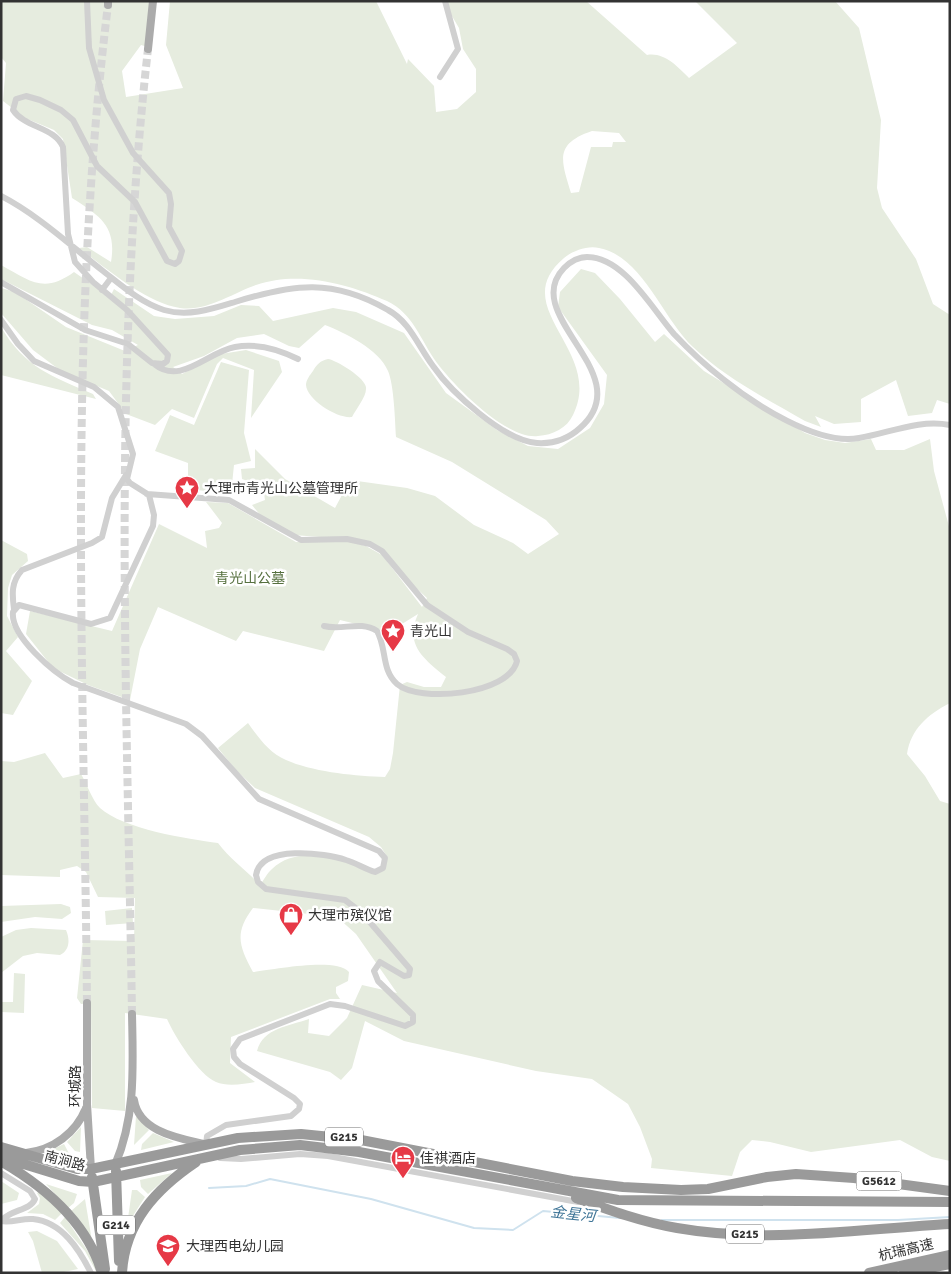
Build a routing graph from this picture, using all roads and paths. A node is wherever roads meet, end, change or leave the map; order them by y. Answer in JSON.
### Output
{"nodes":[{"id":1,"x":87,"y":1,"type":"edge"},
{"id":2,"x":153,"y":1,"type":"edge"},
{"id":3,"x":445,"y":1,"type":"edge"},
{"id":4,"x":148,"y":49,"type":"tunnel mouth"},
{"id":5,"x":440,"y":77,"type":"dead end"},
{"id":6,"x":1,"y":196,"type":"edge"},
{"id":7,"x":111,"y":278,"type":"junction"},
{"id":8,"x":1,"y":282,"type":"edge"},
{"id":9,"x":102,"y":290,"type":"junction"},
{"id":10,"x":1,"y":320,"type":"edge"},
{"id":11,"x":298,"y":359,"type":"dead end"},
{"id":12,"x":152,"y":363,"type":"junction"},
{"id":13,"x":950,"y":425,"type":"edge"},
{"id":14,"x":126,"y":475,"type":"junction"},
{"id":15,"x":147,"y":494,"type":"junction"},
{"id":16,"x":14,"y":609,"type":"junction"},
{"id":17,"x":324,"y":626,"type":"dead end"},
{"id":18,"x":87,"y":1003,"type":"tunnel mouth"},
{"id":19,"x":132,"y":1014,"type":"tunnel mouth"},
{"id":20,"x":133,"y":1093,"type":"junction"},
{"id":21,"x":87,"y":1104,"type":"junction"},
{"id":22,"x":206,"y":1145,"type":"junction"},
{"id":23,"x":1,"y":1147,"type":"edge"},
{"id":24,"x":22,"y":1153,"type":"junction"},
{"id":25,"x":1,"y":1157,"type":"edge"},
{"id":26,"x":205,"y":1157,"type":"junction"},
{"id":27,"x":1,"y":1161,"type":"edge"},
{"id":28,"x":115,"y":1165,"type":"junction"},
{"id":29,"x":91,"y":1169,"type":"junction"},
{"id":30,"x":1,"y":1173,"type":"edge"},
{"id":31,"x":548,"y":1176,"type":"junction"},
{"id":32,"x":116,"y":1177,"type":"junction"},
{"id":33,"x":572,"y":1181,"type":"joint"},
{"id":34,"x":93,"y":1182,"type":"junction"},
{"id":35,"x":546,"y":1188,"type":"junction"},
{"id":36,"x":950,"y":1191,"type":"edge"},
{"id":37,"x":950,"y":1202,"type":"edge"},
{"id":38,"x":590,"y":1204,"type":"junction"},
{"id":39,"x":1,"y":1221,"type":"edge"},
{"id":40,"x":950,"y":1224,"type":"edge"},
{"id":41,"x":950,"y":1255,"type":"edge"},
{"id":42,"x":950,"y":1264,"type":"edge"},
{"id":43,"x":91,"y":1273,"type":"edge"},
{"id":44,"x":104,"y":1273,"type":"edge"},
{"id":45,"x":121,"y":1273,"type":"edge"},
{"id":46,"x":870,"y":1273,"type":"edge"},
{"id":47,"x":904,"y":1273,"type":"edge"}],
"edges":[{"from":1,"to":9,"type":"street"},
{"from":2,"to":4,"type":"main road"},
{"from":3,"to":5,"type":"street"},
{"from":6,"to":7,"type":"street"},
{"from":7,"to":9,"type":"street"},
{"from":7,"to":13,"type":"street"},
{"from":8,"to":12,"type":"street"},
{"from":9,"to":12,"type":"street"},
{"from":10,"to":14,"type":"street"},
{"from":11,"to":12,"type":"street"},
{"from":14,"to":15,"type":"street"},
{"from":14,"to":16,"type":"street"},
{"from":15,"to":16,"type":"street"},
{"from":15,"to":17,"type":"street"},
{"from":16,"to":22,"type":"street"},
{"from":18,"to":21,"type":"main road","name":"环城路"},
{"from":19,"to":20,"type":"main road"},
{"from":20,"to":22,"type":"main road"},
{"from":20,"to":28,"type":"main road"},
{"from":21,"to":24,"type":"main road"},
{"from":21,"to":29,"type":"main road","name":"环城路"},
{"from":22,"to":28,"type":"highway","number":"G215"},
{"from":22,"to":31,"type":"highway","number":"G215"},
{"from":23,"to":24,"type":"highway","name":"南涧路"},
{"from":24,"to":29,"type":"highway","name":"南涧路"},
{"from":25,"to":34,"type":"highway","name":"南涧路"},
{"from":26,"to":32,"type":"highway","number":"G215"},
{"from":26,"to":35,"type":"highway","number":"G215"},
{"from":26,"to":38,"type":"street"},
{"from":26,"to":45,"type":"highway"},
{"from":27,"to":44,"type":"highway"},
{"from":28,"to":29,"type":"highway","name":"南涧路"},
{"from":28,"to":32,"type":"highway"},
{"from":29,"to":34,"type":"highway"},
{"from":30,"to":39,"type":"street"},
{"from":31,"to":33,"type":"highway","number":"G215"},
{"from":31,"to":35,"type":"highway"},
{"from":32,"to":34,"type":"highway"},
{"from":32,"to":45,"type":"highway","number":"G214"},
{"from":33,"to":36,"type":"highway","number":"G5612"},
{"from":34,"to":44,"type":"highway","name":"南涧路","number":"G214"},
{"from":35,"to":37,"type":"highway","number":"G5612"},
{"from":35,"to":38,"type":"highway","number":"G215"},
{"from":38,"to":40,"type":"highway","number":"G215"},
{"from":39,"to":43,"type":"street"},
{"from":41,"to":46,"type":"highway","name":"杭瑞高速"},
{"from":42,"to":47,"type":"highway","name":"杭瑞高速"}]}
